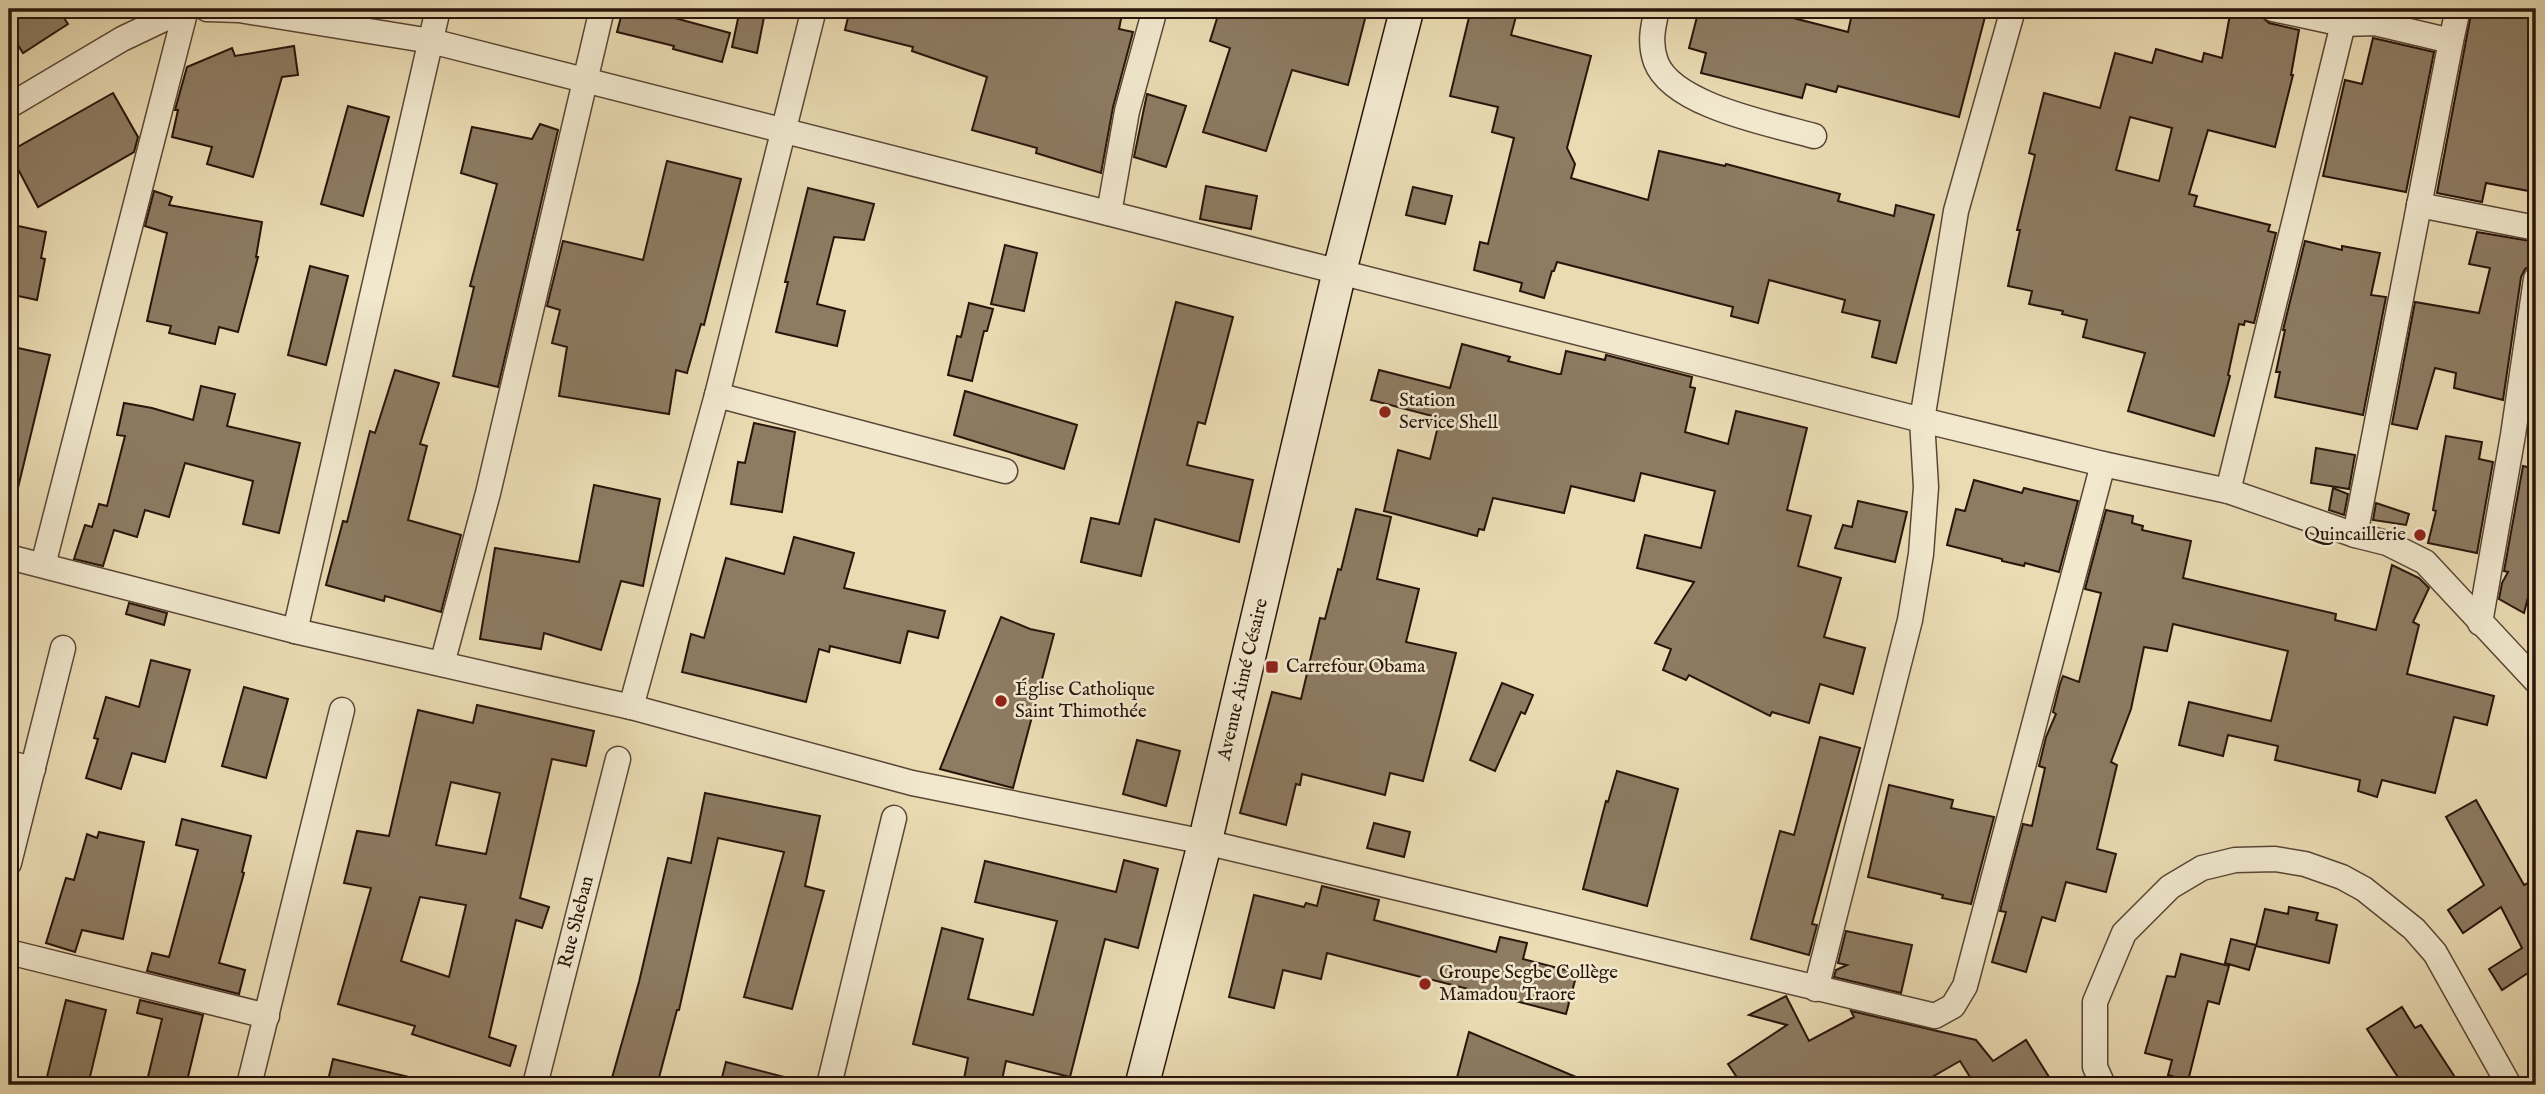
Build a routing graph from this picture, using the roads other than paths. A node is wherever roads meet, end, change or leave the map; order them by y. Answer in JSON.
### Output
{"nodes":[{"id":1,"x":186,"y":9,"type":"edge"},
{"id":2,"x":207,"y":9,"type":"edge"},
{"id":3,"x":438,"y":9,"type":"edge"},
{"id":4,"x":602,"y":9,"type":"edge"},
{"id":5,"x":814,"y":9,"type":"edge"},
{"id":6,"x":1154,"y":9,"type":"edge"},
{"id":7,"x":1407,"y":9,"type":"edge"},
{"id":8,"x":1657,"y":9,"type":"edge"},
{"id":9,"x":2273,"y":9,"type":"edge"},
{"id":10,"x":2458,"y":9,"type":"edge"},
{"id":11,"x":2012,"y":13,"type":"dead end"},
{"id":12,"x":2332,"y":18,"type":"edge"},
{"id":13,"x":431,"y":41,"type":"junction"},
{"id":14,"x":2451,"y":41,"type":"junction"},
{"id":15,"x":586,"y":80,"type":"junction"},
{"id":16,"x":12,"y":95,"type":"edge"},
{"id":17,"x":783,"y":131,"type":"junction"},
{"id":18,"x":1814,"y":136,"type":"dead end"},
{"id":19,"x":2418,"y":205,"type":"junction"},
{"id":20,"x":1109,"y":214,"type":"junction"},
{"id":21,"x":2536,"y":228,"type":"edge"},
{"id":22,"x":1339,"y":273,"type":"junction"},
{"id":23,"x":2536,"y":279,"type":"edge"},
{"id":24,"x":717,"y":395,"type":"junction"},
{"id":25,"x":1922,"y":420,"type":"junction"},
{"id":26,"x":2103,"y":464,"type":"junction"},
{"id":27,"x":1005,"y":471,"type":"dead end"},
{"id":28,"x":2228,"y":491,"type":"junction"},
{"id":29,"x":2355,"y":535,"type":"junction"},
{"id":30,"x":9,"y":557,"type":"edge"},
{"id":31,"x":43,"y":565,"type":"junction"},
{"id":32,"x":2480,"y":623,"type":"junction"},
{"id":33,"x":295,"y":631,"type":"junction"},
{"id":34,"x":62,"y":648,"type":"dead end"},
{"id":35,"x":442,"y":664,"type":"junction"},
{"id":36,"x":2536,"y":681,"type":"edge"},
{"id":37,"x":631,"y":707,"type":"junction"},
{"id":38,"x":342,"y":710,"type":"dead end"},
{"id":39,"x":618,"y":759,"type":"dead end"},
{"id":40,"x":9,"y":763,"type":"edge"},
{"id":41,"x":33,"y":769,"type":"junction"},
{"id":42,"x":894,"y":818,"type":"dead end"},
{"id":43,"x":1205,"y":842,"type":"junction"},
{"id":44,"x":9,"y":863,"type":"edge"},
{"id":45,"x":9,"y":952,"type":"edge"},
{"id":46,"x":1816,"y":989,"type":"junction"},
{"id":47,"x":267,"y":1016,"type":"junction"},
{"id":48,"x":249,"y":1085,"type":"edge"},
{"id":49,"x":535,"y":1085,"type":"edge"},
{"id":50,"x":829,"y":1085,"type":"edge"},
{"id":51,"x":1142,"y":1085,"type":"edge"},
{"id":52,"x":2103,"y":1085,"type":"edge"},
{"id":53,"x":2509,"y":1085,"type":"edge"}],
"edges":[{"from":1,"to":16,"type":"street"},
{"from":1,"to":31,"type":"street"},
{"from":2,"to":13,"type":"street"},
{"from":3,"to":13,"type":"street"},
{"from":4,"to":15,"type":"street"},
{"from":5,"to":17,"type":"street"},
{"from":6,"to":20,"type":"street"},
{"from":7,"to":22,"type":"street","name":"Avenue Aimé Césaire"},
{"from":8,"to":18,"type":"street"},
{"from":9,"to":12,"type":"street"},
{"from":10,"to":14,"type":"street"},
{"from":11,"to":25,"type":"street"},
{"from":12,"to":14,"type":"street"},
{"from":12,"to":28,"type":"street"},
{"from":13,"to":15,"type":"street"},
{"from":13,"to":33,"type":"street"},
{"from":14,"to":19,"type":"street"},
{"from":15,"to":17,"type":"street"},
{"from":15,"to":35,"type":"street"},
{"from":17,"to":20,"type":"street"},
{"from":17,"to":24,"type":"street"},
{"from":19,"to":21,"type":"street"},
{"from":19,"to":29,"type":"street"},
{"from":20,"to":22,"type":"street"},
{"from":22,"to":25,"type":"street"},
{"from":22,"to":43,"type":"street","name":"Avenue Aimé Césaire"},
{"from":23,"to":32,"type":"street"},
{"from":24,"to":27,"type":"street"},
{"from":24,"to":37,"type":"street"},
{"from":25,"to":26,"type":"street"},
{"from":25,"to":46,"type":"street"},
{"from":26,"to":28,"type":"street"},
{"from":26,"to":46,"type":"street"},
{"from":28,"to":29,"type":"street"},
{"from":29,"to":32,"type":"street"},
{"from":30,"to":31,"type":"street"},
{"from":31,"to":33,"type":"street"},
{"from":32,"to":36,"type":"street"},
{"from":33,"to":35,"type":"street"},
{"from":34,"to":41,"type":"street"},
{"from":35,"to":37,"type":"street"},
{"from":37,"to":43,"type":"street"},
{"from":38,"to":47,"type":"street"},
{"from":39,"to":49,"type":"street","name":"Rue Sheban"},
{"from":40,"to":41,"type":"street"},
{"from":41,"to":44,"type":"street"},
{"from":42,"to":50,"type":"street"},
{"from":43,"to":46,"type":"street"},
{"from":43,"to":51,"type":"street","name":"Avenue Aimé Césaire"},
{"from":45,"to":47,"type":"street"},
{"from":47,"to":48,"type":"street"},
{"from":52,"to":53,"type":"street"}]}
